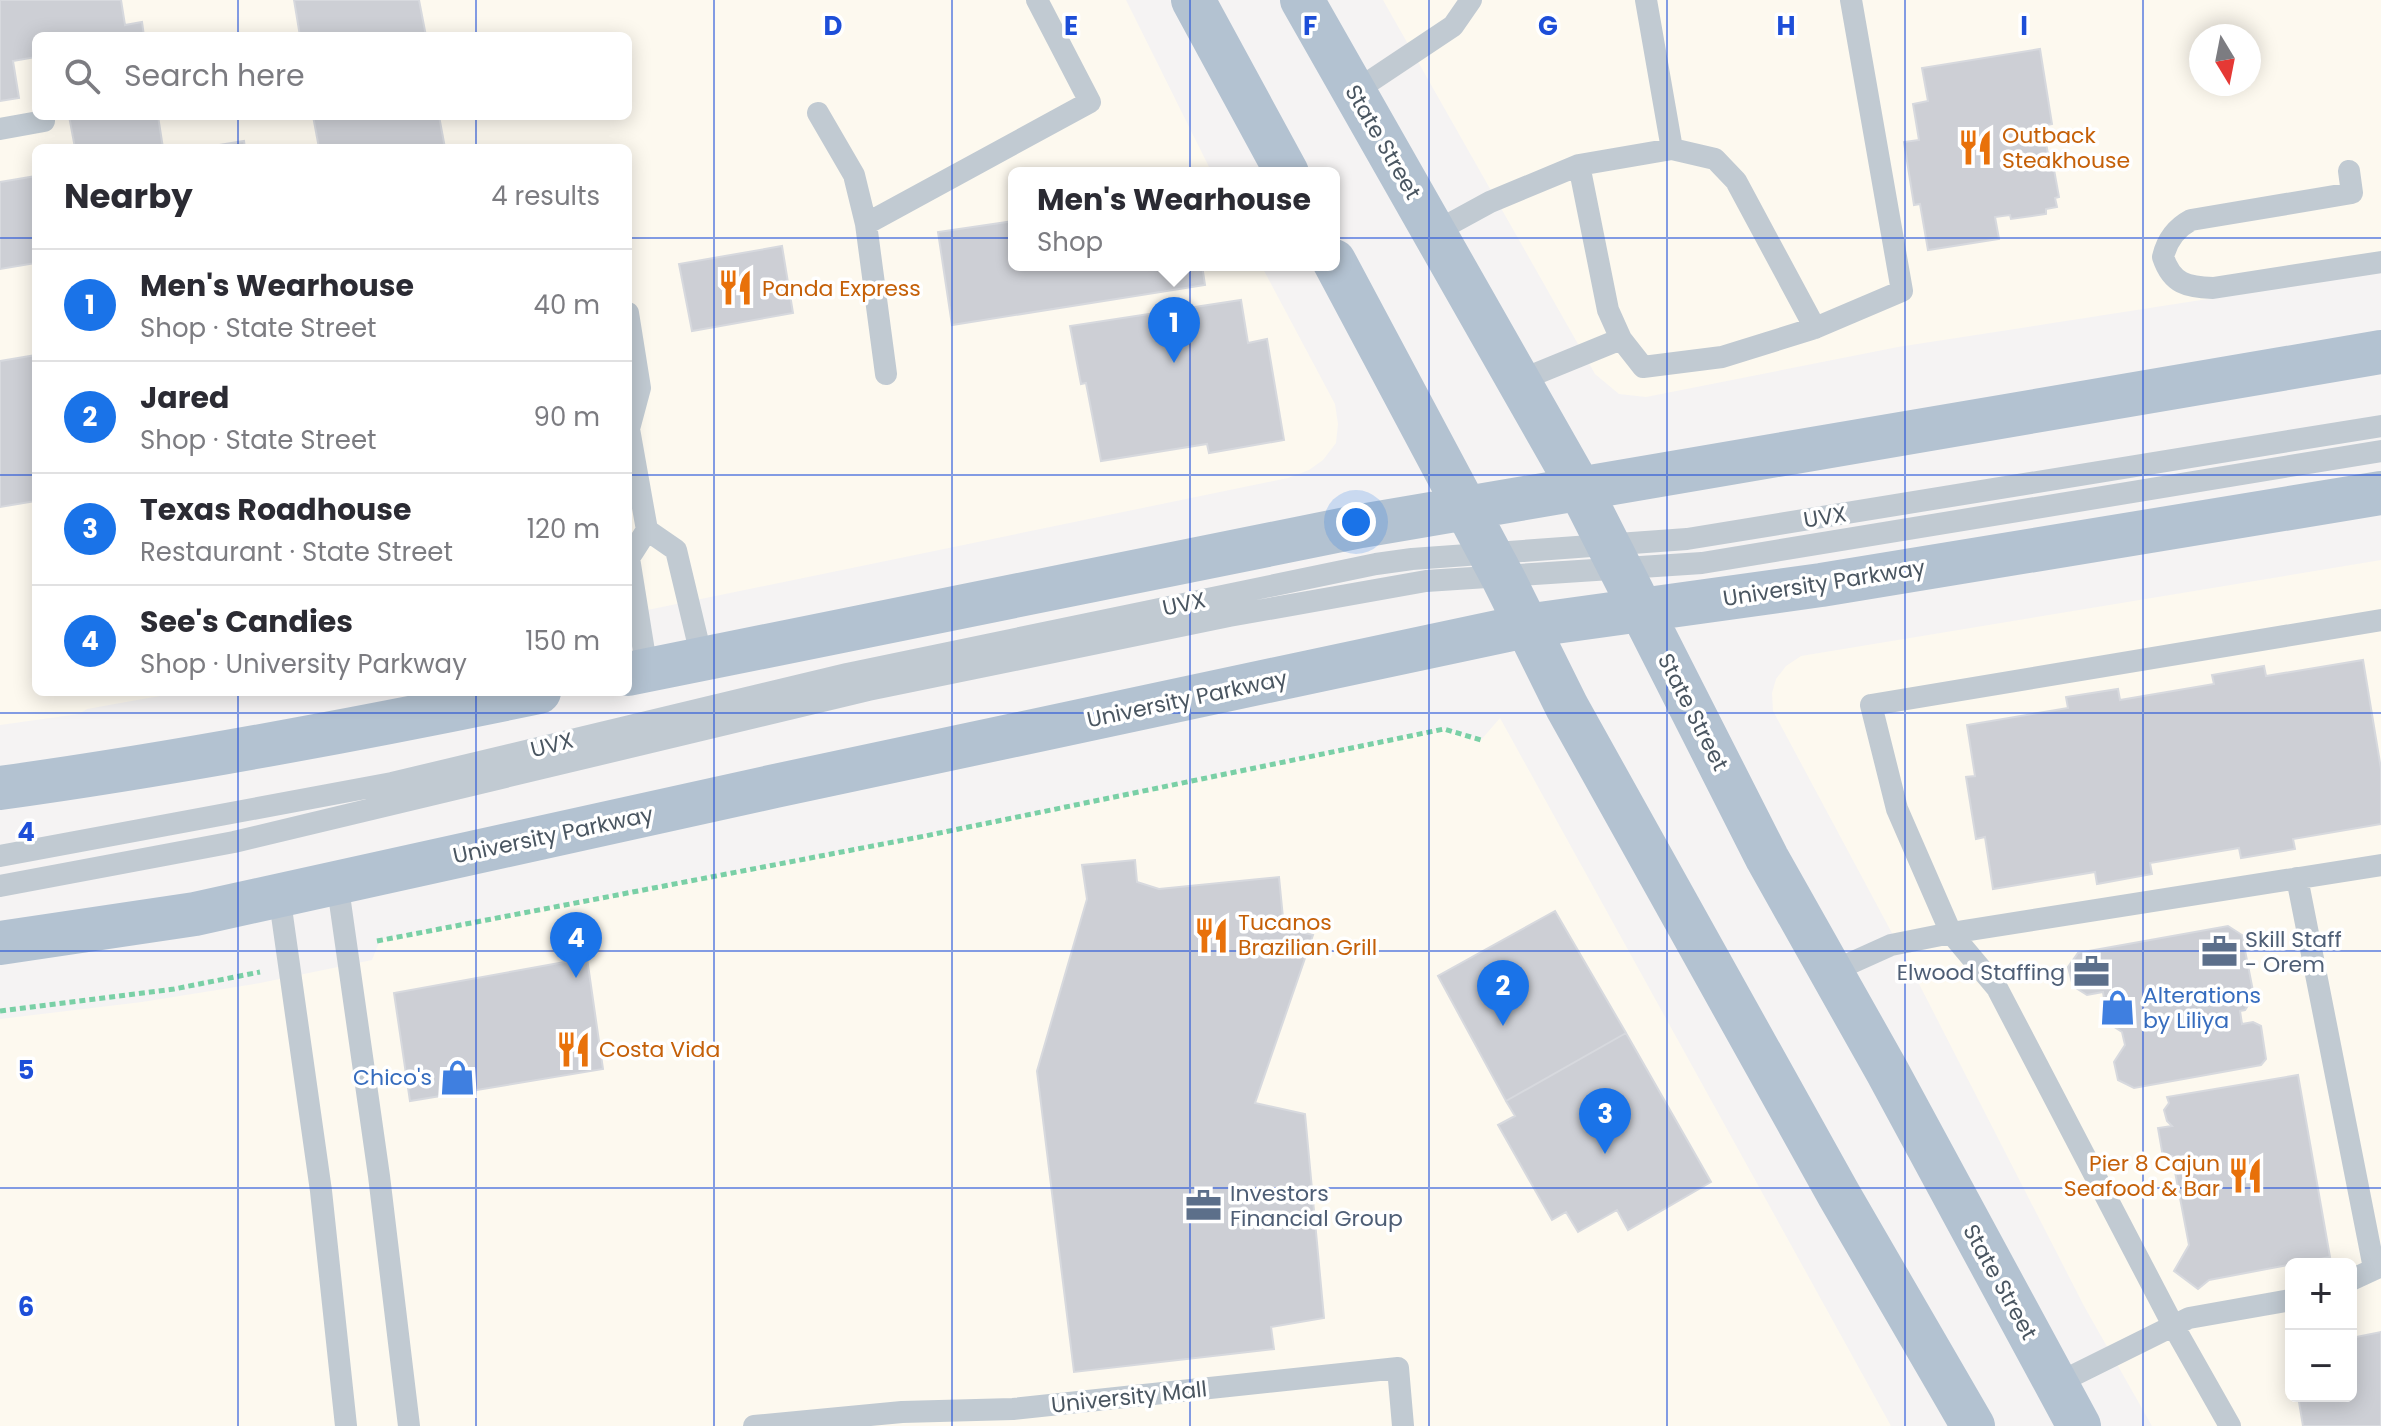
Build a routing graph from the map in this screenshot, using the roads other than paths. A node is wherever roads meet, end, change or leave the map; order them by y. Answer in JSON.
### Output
{"nodes":[{"id":1,"x":1037,"y":0,"type":"edge"},
{"id":2,"x":1193,"y":0,"type":"edge"},
{"id":3,"x":1302,"y":0,"type":"edge"},
{"id":4,"x":1471,"y":0,"type":"edge"},
{"id":5,"x":1646,"y":0,"type":"edge"},
{"id":6,"x":1851,"y":0,"type":"edge"},
{"id":7,"x":1354,"y":92,"type":"junction"},
{"id":8,"x":818,"y":113,"type":"dead end"},
{"id":9,"x":44,"y":121,"type":"dead end"},
{"id":10,"x":0,"y":129,"type":"edge"},
{"id":11,"x":1672,"y":149,"type":"junction"},
{"id":12,"x":1579,"y":165,"type":"junction"},
{"id":13,"x":1284,"y":167,"type":"edge"},
{"id":14,"x":2349,"y":171,"type":"dead end"},
{"id":15,"x":866,"y":224,"type":"junction"},
{"id":16,"x":1435,"y":232,"type":"junction"},
{"id":17,"x":2381,"y":262,"type":"edge"},
{"id":18,"x":1339,"y":271,"type":"edge"},
{"id":19,"x":1815,"y":328,"type":"junction"},
{"id":20,"x":632,"y":338,"type":"edge"},
{"id":21,"x":1621,"y":339,"type":"junction"},
{"id":22,"x":2381,"y":352,"type":"edge"},
{"id":23,"x":886,"y":374,"type":"dead end"},
{"id":24,"x":1518,"y":381,"type":"junction"},
{"id":25,"x":632,"y":418,"type":"edge"},
{"id":26,"x":2381,"y":426,"type":"edge"},
{"id":27,"x":632,"y":446,"type":"edge"},
{"id":28,"x":2381,"y":451,"type":"edge"},
{"id":29,"x":1580,"y":489,"type":"junction"},
{"id":30,"x":2381,"y":493,"type":"edge"},
{"id":31,"x":1467,"y":510,"type":"junction"},
{"id":32,"x":647,"y":530,"type":"junction"},
{"id":33,"x":632,"y":553,"type":"edge"},
{"id":34,"x":1614,"y":557,"type":"junction"},
{"id":35,"x":1497,"y":566,"type":"junction"},
{"id":36,"x":632,"y":596,"type":"edge"},
{"id":37,"x":1642,"y":610,"type":"junction"},
{"id":38,"x":2381,"y":620,"type":"edge"},
{"id":39,"x":1526,"y":626,"type":"junction"},
{"id":40,"x":702,"y":659,"type":"junction"},
{"id":41,"x":638,"y":672,"type":"edge"},
{"id":42,"x":519,"y":696,"type":"edge"},
{"id":43,"x":0,"y":788,"type":"edge"},
{"id":44,"x":0,"y":856,"type":"edge"},
{"id":45,"x":2381,"y":865,"type":"edge"},
{"id":46,"x":2297,"y":878,"type":"junction"},
{"id":47,"x":337,"y":881,"type":"junction"},
{"id":48,"x":0,"y":886,"type":"edge"},
{"id":49,"x":279,"y":894,"type":"junction"},
{"id":50,"x":1951,"y":933,"type":"junction"},
{"id":51,"x":0,"y":943,"type":"edge"},
{"id":52,"x":1831,"y":972,"type":"junction"},
{"id":53,"x":2377,"y":1267,"type":"edge"},
{"id":54,"x":2357,"y":1277,"type":"edge"},
{"id":55,"x":2285,"y":1301,"type":"edge"},
{"id":56,"x":2174,"y":1327,"type":"junction"},
{"id":57,"x":2056,"y":1384,"type":"junction"},
{"id":58,"x":346,"y":1426,"type":"edge"},
{"id":59,"x":409,"y":1426,"type":"edge"},
{"id":60,"x":754,"y":1426,"type":"edge"},
{"id":61,"x":1403,"y":1426,"type":"edge"},
{"id":62,"x":1973,"y":1426,"type":"edge"},
{"id":63,"x":2079,"y":1426,"type":"edge"},
{"id":64,"x":2230,"y":1426,"type":"edge"}],
"edges":[{"from":1,"to":15,"type":"lane"},
{"from":2,"to":13,"type":"main road"},
{"from":3,"to":7,"type":"main road","name":"State Street"},
{"from":4,"to":7,"type":"lane"},
{"from":5,"to":11,"type":"lane"},
{"from":6,"to":19,"type":"lane"},
{"from":7,"to":16,"type":"main road","name":"State Street"},
{"from":8,"to":15,"type":"lane"},
{"from":9,"to":10,"type":"lane"},
{"from":11,"to":12,"type":"lane"},
{"from":11,"to":19,"type":"lane"},
{"from":12,"to":16,"type":"lane"},
{"from":12,"to":21,"type":"lane"},
{"from":14,"to":17,"type":"lane"},
{"from":15,"to":23,"type":"lane"},
{"from":16,"to":24,"type":"main road","name":"State Street"},
{"from":18,"to":31,"type":"main road"},
{"from":19,"to":21,"type":"lane"},
{"from":20,"to":25,"type":"lane"},
{"from":21,"to":24,"type":"lane"},
{"from":22,"to":29,"type":"main road"},
{"from":24,"to":29,"type":"main road","name":"State Street"},
{"from":26,"to":34,"type":"lane","name":"UVX"},
{"from":27,"to":32,"type":"lane"},
{"from":28,"to":34,"type":"lane"},
{"from":29,"to":31,"type":"main road"},
{"from":29,"to":34,"type":"main road","name":"State Street"},
{"from":30,"to":37,"type":"main road","name":"University Parkway"},
{"from":31,"to":35,"type":"main road"},
{"from":31,"to":40,"type":"main road"},
{"from":32,"to":33,"type":"lane"},
{"from":32,"to":40,"type":"lane"},
{"from":34,"to":35,"type":"lane"},
{"from":34,"to":37,"type":"main road","name":"State Street"},
{"from":35,"to":39,"type":"main road"},
{"from":35,"to":44,"type":"lane","name":"UVX"},
{"from":35,"to":48,"type":"lane"},
{"from":36,"to":41,"type":"lane"},
{"from":37,"to":39,"type":"main road","name":"University Parkway"},
{"from":37,"to":52,"type":"main road","name":"State Street"},
{"from":38,"to":50,"type":"lane"},
{"from":39,"to":47,"type":"main road","name":"University Parkway"},
{"from":39,"to":62,"type":"main road"},
{"from":40,"to":41,"type":"main road"},
{"from":42,"to":43,"type":"main road"},
{"from":45,"to":46,"type":"lane"},
{"from":46,"to":50,"type":"lane"},
{"from":46,"to":53,"type":"lane"},
{"from":47,"to":49,"type":"main road","name":"University Parkway"},
{"from":47,"to":59,"type":"lane"},
{"from":49,"to":51,"type":"main road","name":"University Parkway"},
{"from":49,"to":58,"type":"lane"},
{"from":50,"to":52,"type":"lane"},
{"from":50,"to":56,"type":"lane"},
{"from":52,"to":57,"type":"main road","name":"State Street"},
{"from":53,"to":54,"type":"lane"},
{"from":55,"to":56,"type":"lane"},
{"from":56,"to":57,"type":"lane"},
{"from":56,"to":64,"type":"lane"},
{"from":57,"to":63,"type":"main road","name":"State Street"},
{"from":60,"to":61,"type":"lane","name":"University Mall"}]}
